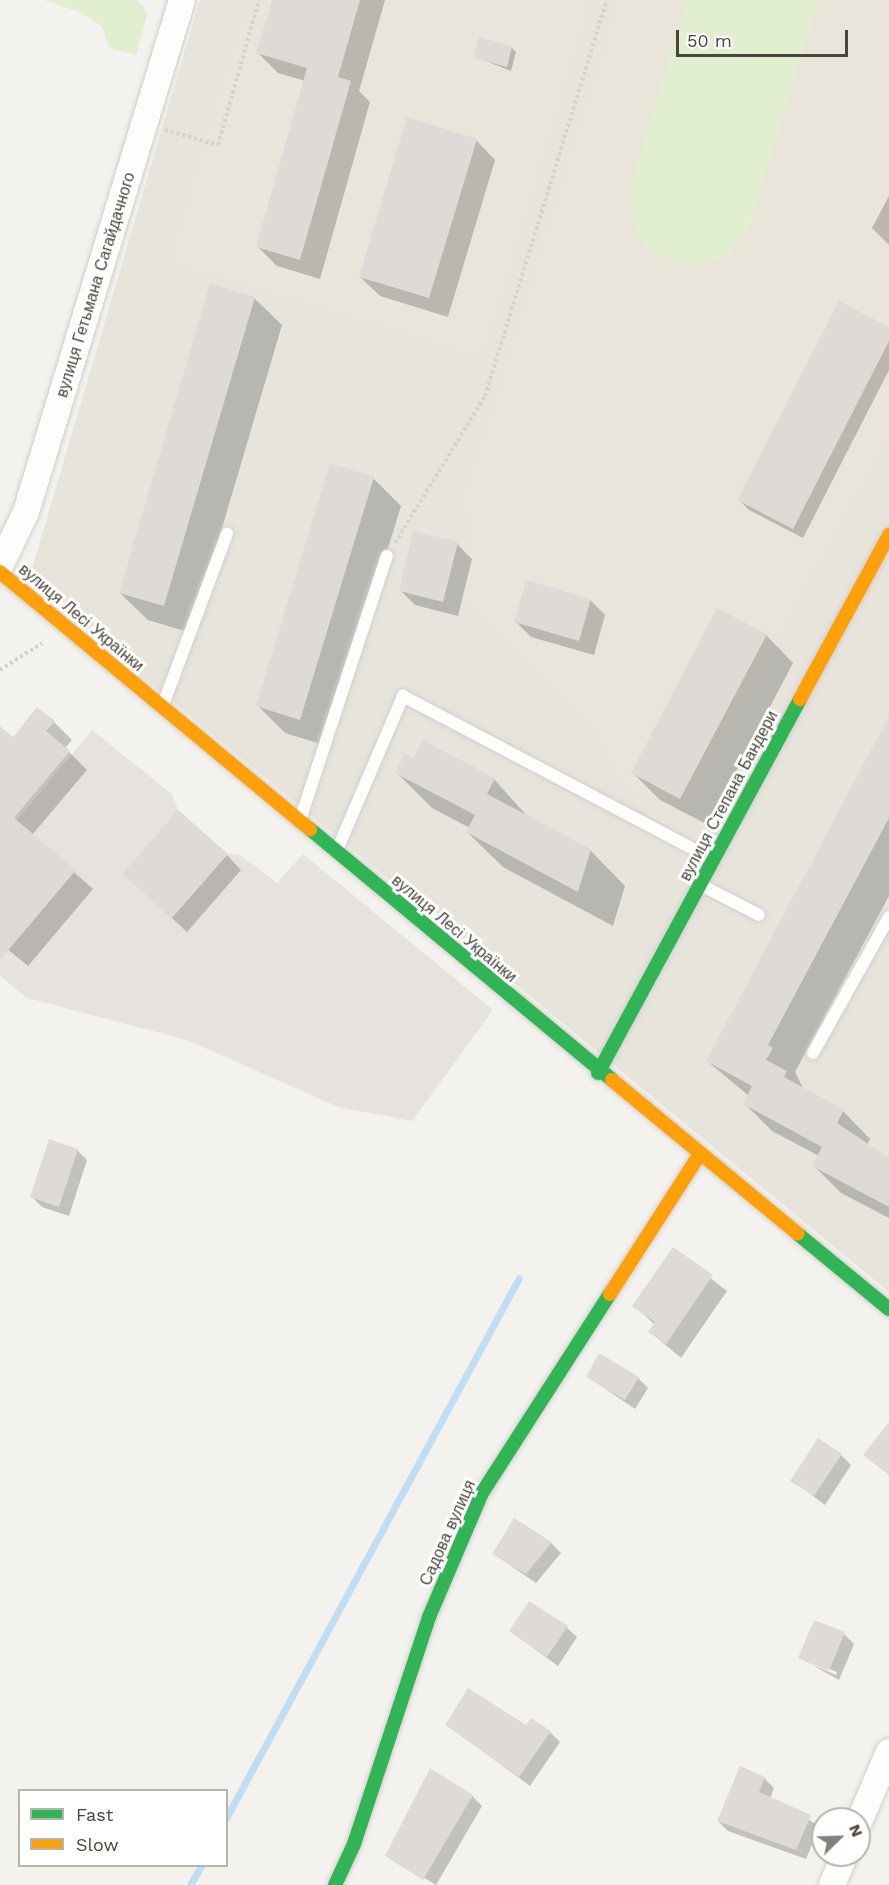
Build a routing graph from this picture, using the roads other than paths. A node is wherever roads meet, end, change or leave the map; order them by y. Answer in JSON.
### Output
{"nodes":[{"id":1,"x":182,"y":0,"type":"edge"},
{"id":2,"x":227,"y":534,"type":"dead end"},
{"id":3,"x":889,"y":535,"type":"edge"},
{"id":4,"x":387,"y":556,"type":"road end"},
{"id":5,"x":0,"y":566,"type":"edge"},
{"id":6,"x":0,"y":572,"type":"edge"},
{"id":7,"x":162,"y":706,"type":"junction"},
{"id":8,"x":300,"y":821,"type":"junction"},
{"id":9,"x":336,"y":851,"type":"junction"},
{"id":10,"x":713,"y":860,"type":"junction"},
{"id":11,"x":700,"y":884,"type":"junction"},
{"id":12,"x":759,"y":915,"type":"dead end"},
{"id":13,"x":889,"y":917,"type":"edge"},
{"id":14,"x":813,"y":1053,"type":"dead end"},
{"id":15,"x":598,"y":1073,"type":"junction"},
{"id":16,"x":696,"y":1159,"type":"junction"},
{"id":17,"x":889,"y":1309,"type":"edge"},
{"id":18,"x":889,"y":1752,"type":"edge"},
{"id":19,"x":865,"y":1807,"type":"edge"},
{"id":20,"x":842,"y":1867,"type":"edge"},
{"id":21,"x":837,"y":1883,"type":"edge"},
{"id":22,"x":335,"y":1885,"type":"edge"}],
"edges":[{"from":1,"to":5,"type":"street","name":"вулиця Гетьмана Сагайдачного"},
{"from":2,"to":7,"type":"lane"},
{"from":3,"to":10,"type":"street","name":"вулиця Степана Бандери"},
{"from":4,"to":8,"type":"lane"},
{"from":6,"to":7,"type":"street","name":"вулиця Лесі Українки"},
{"from":7,"to":8,"type":"street","name":"вулиця Лесі Українки"},
{"from":8,"to":9,"type":"street","name":"вулиця Лесі Українки"},
{"from":9,"to":10,"type":"lane"},
{"from":9,"to":15,"type":"street","name":"вулиця Лесі Українки"},
{"from":10,"to":11,"type":"street","name":"вулиця Степана Бандери"},
{"from":11,"to":12,"type":"lane"},
{"from":11,"to":15,"type":"street","name":"вулиця Степана Бандери"},
{"from":13,"to":14,"type":"lane"},
{"from":15,"to":16,"type":"street","name":"вулиця Лесі Українки"},
{"from":16,"to":17,"type":"street","name":"вулиця Лесі Українки"},
{"from":16,"to":22,"type":"street","name":"Садова вулиця"},
{"from":18,"to":19,"type":"street"},
{"from":20,"to":21,"type":"street"}]}
